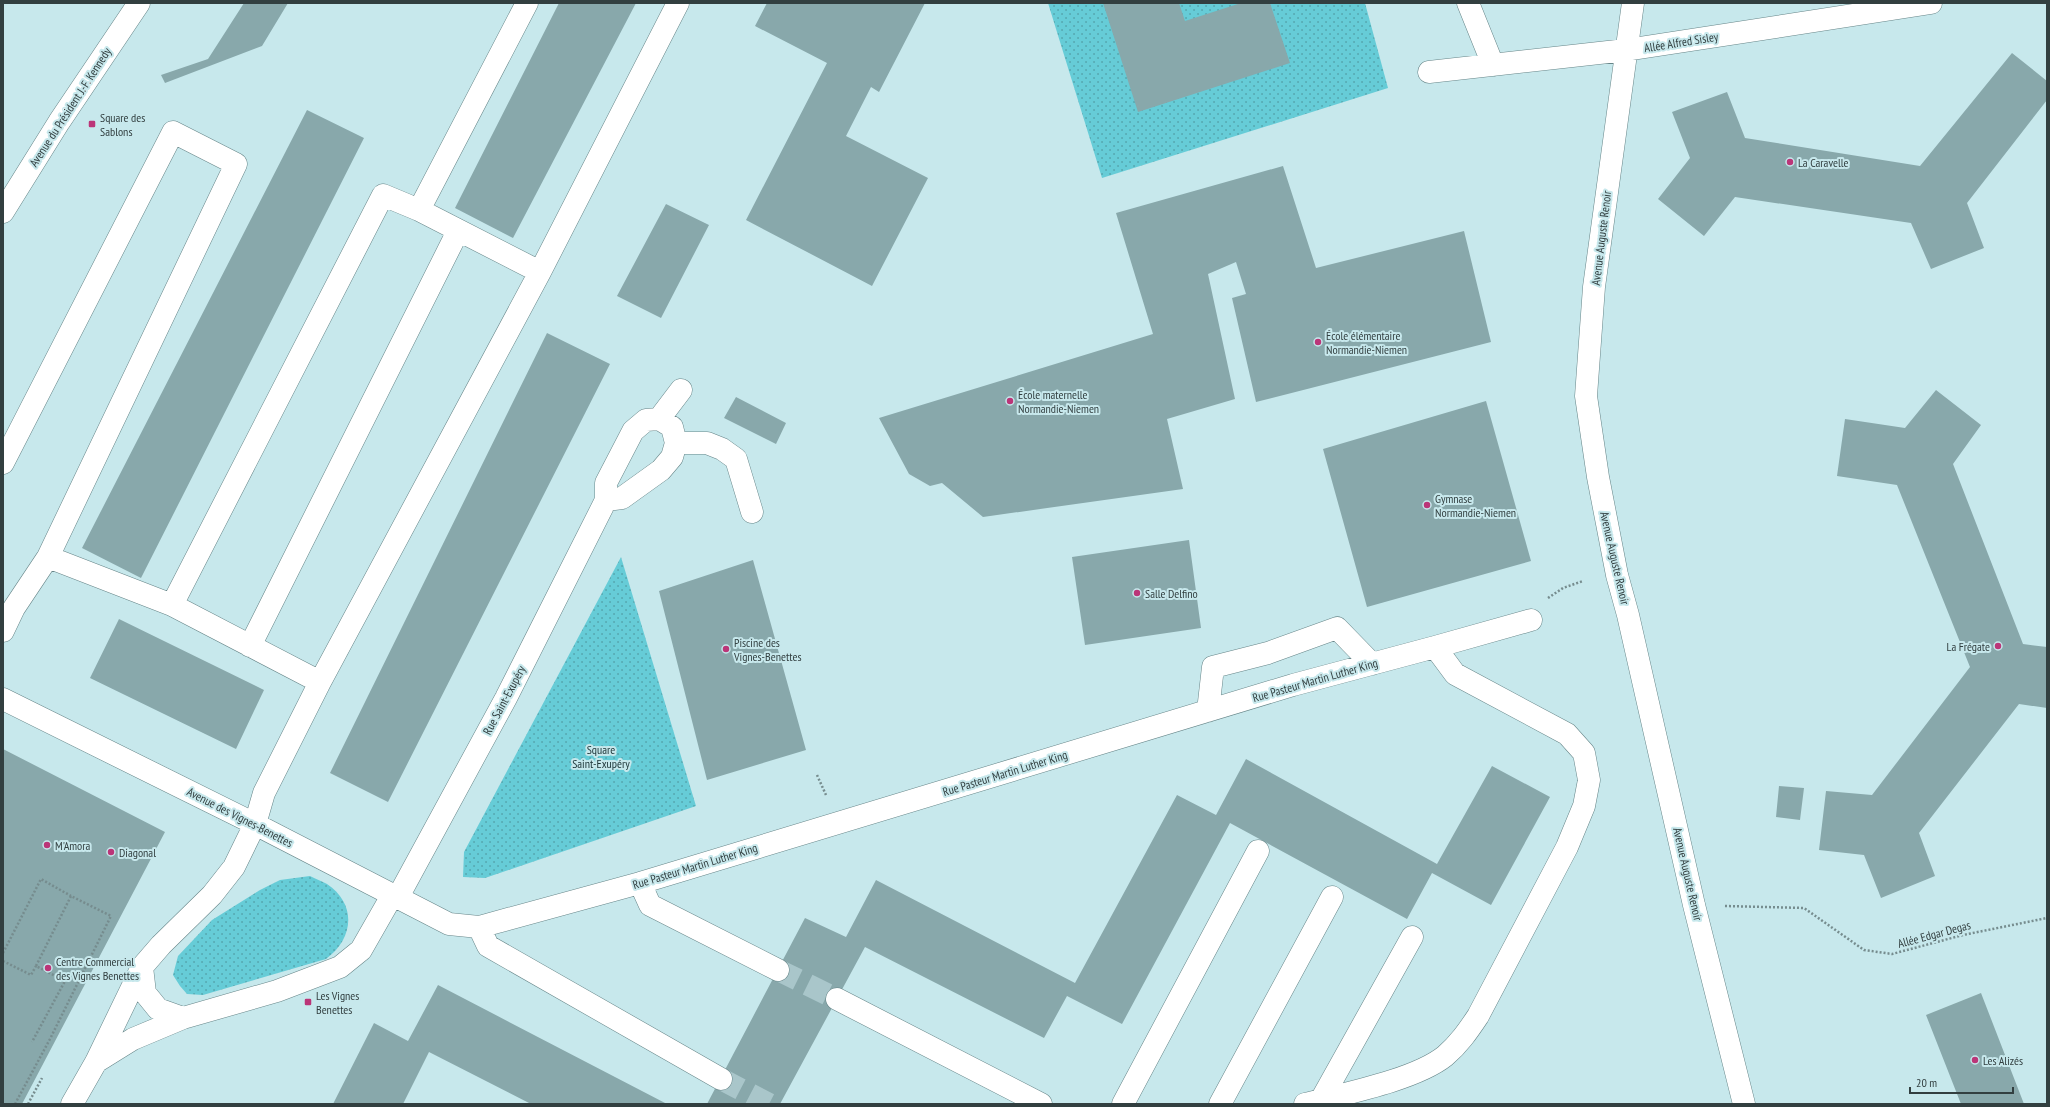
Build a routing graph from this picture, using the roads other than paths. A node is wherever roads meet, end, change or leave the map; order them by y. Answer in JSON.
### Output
{"nodes":[{"id":1,"x":138,"y":3,"type":"edge"},
{"id":2,"x":527,"y":3,"type":"edge"},
{"id":3,"x":678,"y":3,"type":"edge"},
{"id":4,"x":1468,"y":3,"type":"edge"},
{"id":5,"x":1633,"y":3,"type":"edge"},
{"id":6,"x":1931,"y":3,"type":"edge"},
{"id":7,"x":1626,"y":50,"type":"junction"},
{"id":8,"x":1493,"y":65,"type":"junction"},
{"id":9,"x":1429,"y":72,"type":"dead end"},
{"id":10,"x":419,"y":210,"type":"junction"},
{"id":11,"x":3,"y":212,"type":"edge"},
{"id":12,"x":458,"y":231,"type":"junction"},
{"id":13,"x":540,"y":272,"type":"junction"},
{"id":14,"x":681,"y":390,"type":"dead end"},
{"id":15,"x":659,"y":419,"type":"junction"},
{"id":16,"x":676,"y":443,"type":"junction"},
{"id":17,"x":3,"y":463,"type":"edge"},
{"id":18,"x":606,"y":500,"type":"junction"},
{"id":19,"x":752,"y":512,"type":"dead end"},
{"id":20,"x":48,"y":558,"type":"junction"},
{"id":21,"x":8,"y":605,"type":"edge"},
{"id":22,"x":172,"y":605,"type":"junction"},
{"id":23,"x":1531,"y":620,"type":"dead end"},
{"id":24,"x":3,"y":631,"type":"edge"},
{"id":25,"x":250,"y":646,"type":"junction"},
{"id":26,"x":1435,"y":647,"type":"junction"},
{"id":27,"x":1372,"y":664,"type":"junction"},
{"id":28,"x":320,"y":682,"type":"junction"},
{"id":29,"x":3,"y":698,"type":"edge"},
{"id":30,"x":1208,"y":711,"type":"junction"},
{"id":31,"x":255,"y":824,"type":"junction"},
{"id":32,"x":1258,"y":851,"type":"dead end"},
{"id":33,"x":640,"y":883,"type":"junction"},
{"id":34,"x":396,"y":895,"type":"junction"},
{"id":35,"x":1332,"y":897,"type":"dead end"},
{"id":36,"x":479,"y":927,"type":"junction"},
{"id":37,"x":1412,"y":937,"type":"dead end"},
{"id":38,"x":142,"y":967,"type":"junction"},
{"id":39,"x":778,"y":970,"type":"tunnel mouth"},
{"id":40,"x":837,"y":999,"type":"tunnel mouth"},
{"id":41,"x":183,"y":1018,"type":"junction"},
{"id":42,"x":96,"y":1062,"type":"junction"},
{"id":43,"x":721,"y":1079,"type":"tunnel mouth"},
{"id":44,"x":1016,"y":1099,"type":"edge"},
{"id":45,"x":1313,"y":1102,"type":"edge"},
{"id":46,"x":72,"y":1104,"type":"edge"},
{"id":47,"x":1041,"y":1104,"type":"edge"},
{"id":48,"x":1123,"y":1104,"type":"edge"},
{"id":49,"x":1220,"y":1104,"type":"edge"},
{"id":50,"x":1744,"y":1104,"type":"edge"}],
"edges":[{"from":1,"to":11,"type":"street","name":"Avenue du Président J.-F. Kennedy"},
{"from":2,"to":10,"type":"street"},
{"from":3,"to":13,"type":"street"},
{"from":4,"to":8,"type":"street"},
{"from":5,"to":7,"type":"street","name":"Avenue Auguste Renoir"},
{"from":6,"to":7,"type":"street","name":"Allée Alfred Sisley"},
{"from":7,"to":8,"type":"street","name":"Allée Alfred Sisley"},
{"from":7,"to":50,"type":"street","name":"Avenue Auguste Renoir"},
{"from":8,"to":9,"type":"street","name":"Allée Alfred Sisley"},
{"from":10,"to":12,"type":"street"},
{"from":10,"to":22,"type":"street"},
{"from":12,"to":13,"type":"street"},
{"from":12,"to":25,"type":"street"},
{"from":13,"to":28,"type":"street"},
{"from":14,"to":15,"type":"street"},
{"from":15,"to":16,"type":"street"},
{"from":15,"to":18,"type":"street","name":"Rue Saint-Exupéry"},
{"from":16,"to":18,"type":"street"},
{"from":16,"to":19,"type":"street"},
{"from":17,"to":20,"type":"street"},
{"from":18,"to":34,"type":"street","name":"Rue Saint-Exupéry"},
{"from":20,"to":21,"type":"street"},
{"from":20,"to":22,"type":"street"},
{"from":21,"to":24,"type":"street"},
{"from":22,"to":25,"type":"street"},
{"from":23,"to":26,"type":"street","name":"Rue Pasteur Martin Luther King"},
{"from":25,"to":28,"type":"street"},
{"from":26,"to":27,"type":"street","name":"Rue Pasteur Martin Luther King"},
{"from":26,"to":45,"type":"street"},
{"from":27,"to":30,"type":"street","name":"Rue Pasteur Martin Luther King"},
{"from":27,"to":30,"type":"street"},
{"from":28,"to":31,"type":"street"},
{"from":29,"to":31,"type":"street","name":"Avenue des Vignes-Benettes"},
{"from":30,"to":33,"type":"street","name":"Rue Pasteur Martin Luther King"},
{"from":31,"to":34,"type":"street","name":"Avenue des Vignes-Benettes"},
{"from":31,"to":38,"type":"street"},
{"from":32,"to":48,"type":"street"},
{"from":33,"to":36,"type":"street","name":"Rue Pasteur Martin Luther King"},
{"from":33,"to":39,"type":"street"},
{"from":34,"to":36,"type":"street","name":"Avenue des Vignes-Benettes"},
{"from":34,"to":41,"type":"street","name":"Rue Saint-Exupéry"},
{"from":35,"to":49,"type":"street"},
{"from":36,"to":43,"type":"street"},
{"from":37,"to":45,"type":"street"},
{"from":38,"to":41,"type":"street"},
{"from":38,"to":42,"type":"street"},
{"from":40,"to":44,"type":"street"},
{"from":41,"to":42,"type":"street","name":"Rue Saint-Exupéry"},
{"from":42,"to":46,"type":"street"},
{"from":44,"to":47,"type":"street"}]}
